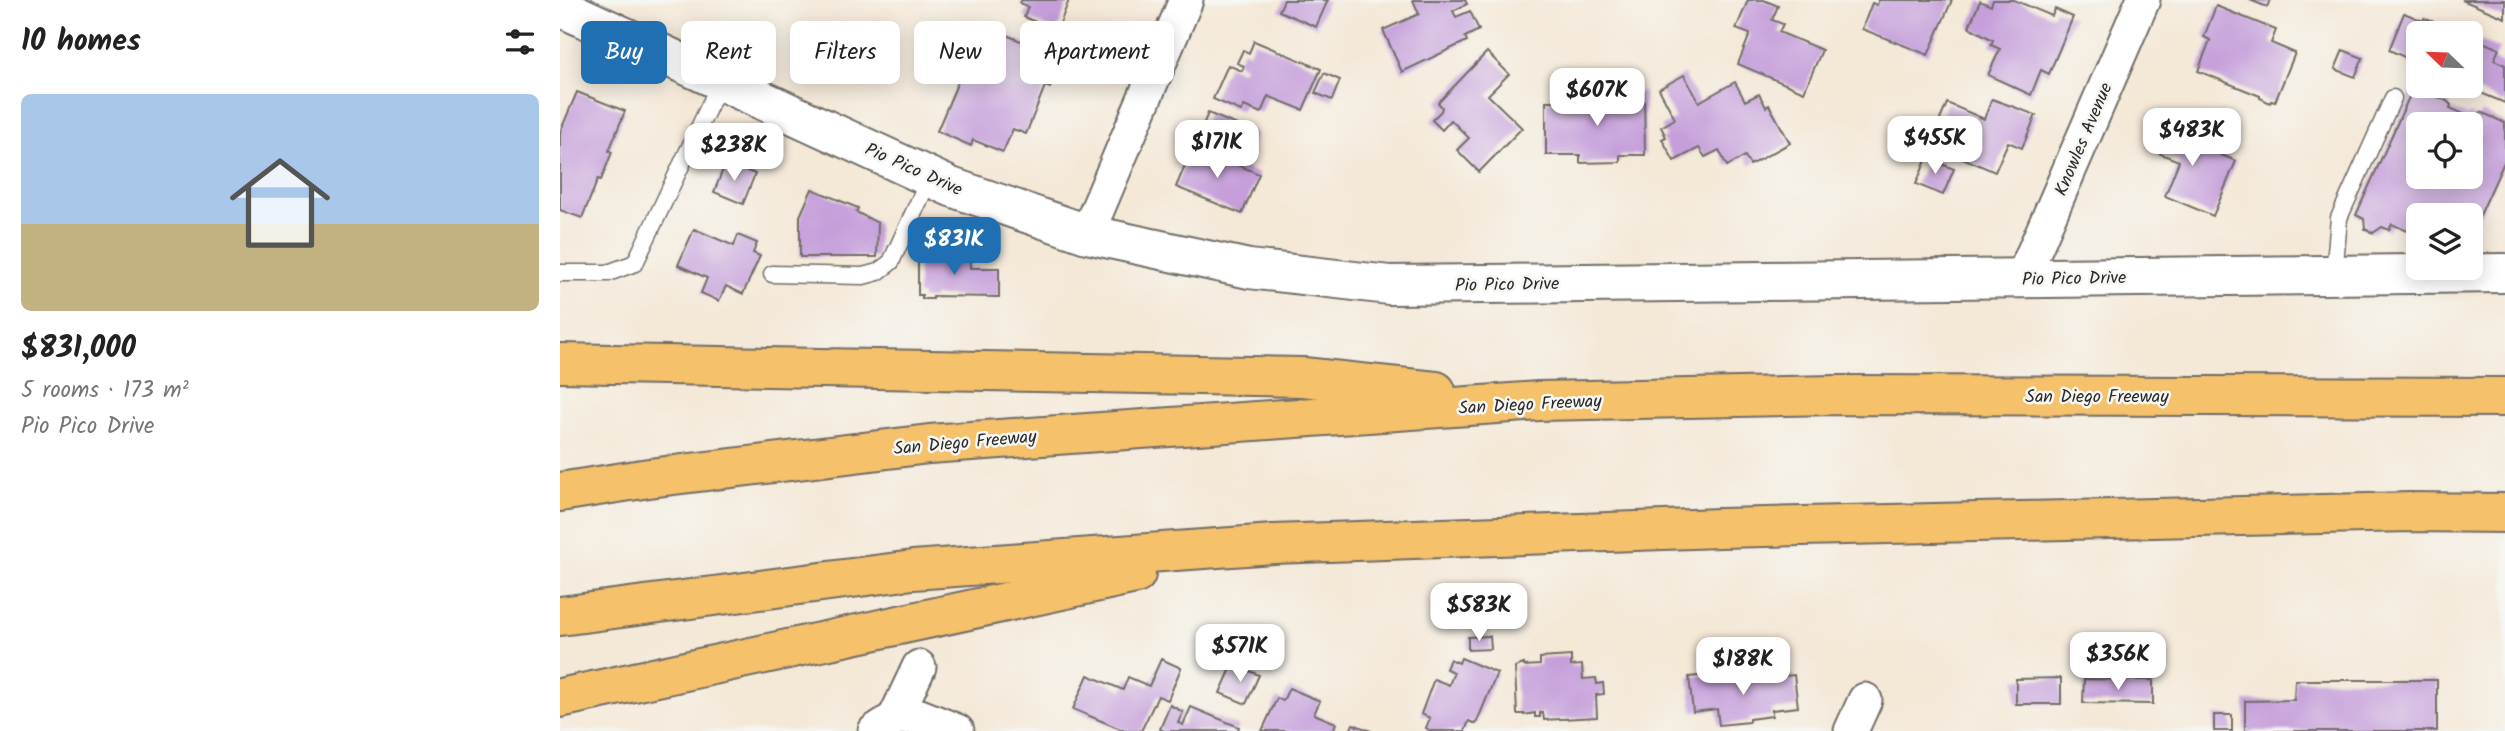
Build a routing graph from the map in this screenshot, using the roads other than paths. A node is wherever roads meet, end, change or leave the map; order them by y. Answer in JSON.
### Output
{"nodes":[{"id":1,"x":1186,"y":0,"type":"edge"},
{"id":2,"x":2142,"y":0,"type":"edge"},
{"id":3,"x":560,"y":7,"type":"edge"},
{"id":4,"x":681,"y":63,"type":"edge"},
{"id":5,"x":720,"y":84,"type":"edge"},
{"id":6,"x":728,"y":84,"type":"edge"},
{"id":7,"x":2393,"y":98,"type":"dead end"},
{"id":8,"x":930,"y":177,"type":"junction"},
{"id":9,"x":1087,"y":234,"type":"junction"},
{"id":10,"x":2505,"y":272,"type":"edge"},
{"id":11,"x":560,"y":273,"type":"edge"},
{"id":12,"x":772,"y":274,"type":"dead end"},
{"id":13,"x":2334,"y":275,"type":"junction"},
{"id":14,"x":2022,"y":279,"type":"junction"},
{"id":15,"x":560,"y":363,"type":"edge"},
{"id":16,"x":2505,"y":390,"type":"edge"},
{"id":17,"x":2425,"y":397,"type":"junction"},
{"id":18,"x":2505,"y":397,"type":"edge"},
{"id":19,"x":1539,"y":401,"type":"junction"},
{"id":20,"x":560,"y":492,"type":"edge"},
{"id":21,"x":2410,"y":512,"type":"junction"},
{"id":22,"x":2505,"y":513,"type":"edge"},
{"id":23,"x":2505,"y":526,"type":"edge"},
{"id":24,"x":1273,"y":544,"type":"junction"},
{"id":25,"x":560,"y":616,"type":"edge"},
{"id":26,"x":919,"y":667,"type":"dead end"},
{"id":27,"x":560,"y":698,"type":"edge"},
{"id":28,"x":1865,"y":700,"type":"dead end"},
{"id":29,"x":885,"y":725,"type":"edge"},
{"id":30,"x":957,"y":731,"type":"edge"},
{"id":31,"x":1851,"y":731,"type":"edge"}],
"edges":[{"from":1,"to":9,"type":"street"},
{"from":2,"to":14,"type":"street","name":"Knowles Avenue"},
{"from":3,"to":4,"type":"street","name":"Pio Pico Drive"},
{"from":5,"to":11,"type":"lane"},
{"from":6,"to":8,"type":"street","name":"Pio Pico Drive"},
{"from":7,"to":13,"type":"lane"},
{"from":8,"to":9,"type":"street","name":"Pio Pico Drive"},
{"from":8,"to":12,"type":"lane"},
{"from":9,"to":14,"type":"street","name":"Pio Pico Drive"},
{"from":10,"to":13,"type":"street","name":"Pio Pico Drive"},
{"from":13,"to":14,"type":"street","name":"Pio Pico Drive"},
{"from":15,"to":19,"type":"highway"},
{"from":16,"to":17,"type":"highway"},
{"from":17,"to":18,"type":"highway","name":"San Diego Freeway"},
{"from":17,"to":19,"type":"highway","name":"San Diego Freeway"},
{"from":19,"to":20,"type":"highway","name":"San Diego Freeway"},
{"from":21,"to":22,"type":"highway"},
{"from":21,"to":23,"type":"highway"},
{"from":21,"to":24,"type":"highway"},
{"from":24,"to":25,"type":"highway"},
{"from":24,"to":27,"type":"highway"},
{"from":26,"to":29,"type":"street"},
{"from":28,"to":31,"type":"street"},
{"from":29,"to":30,"type":"street"}]}
